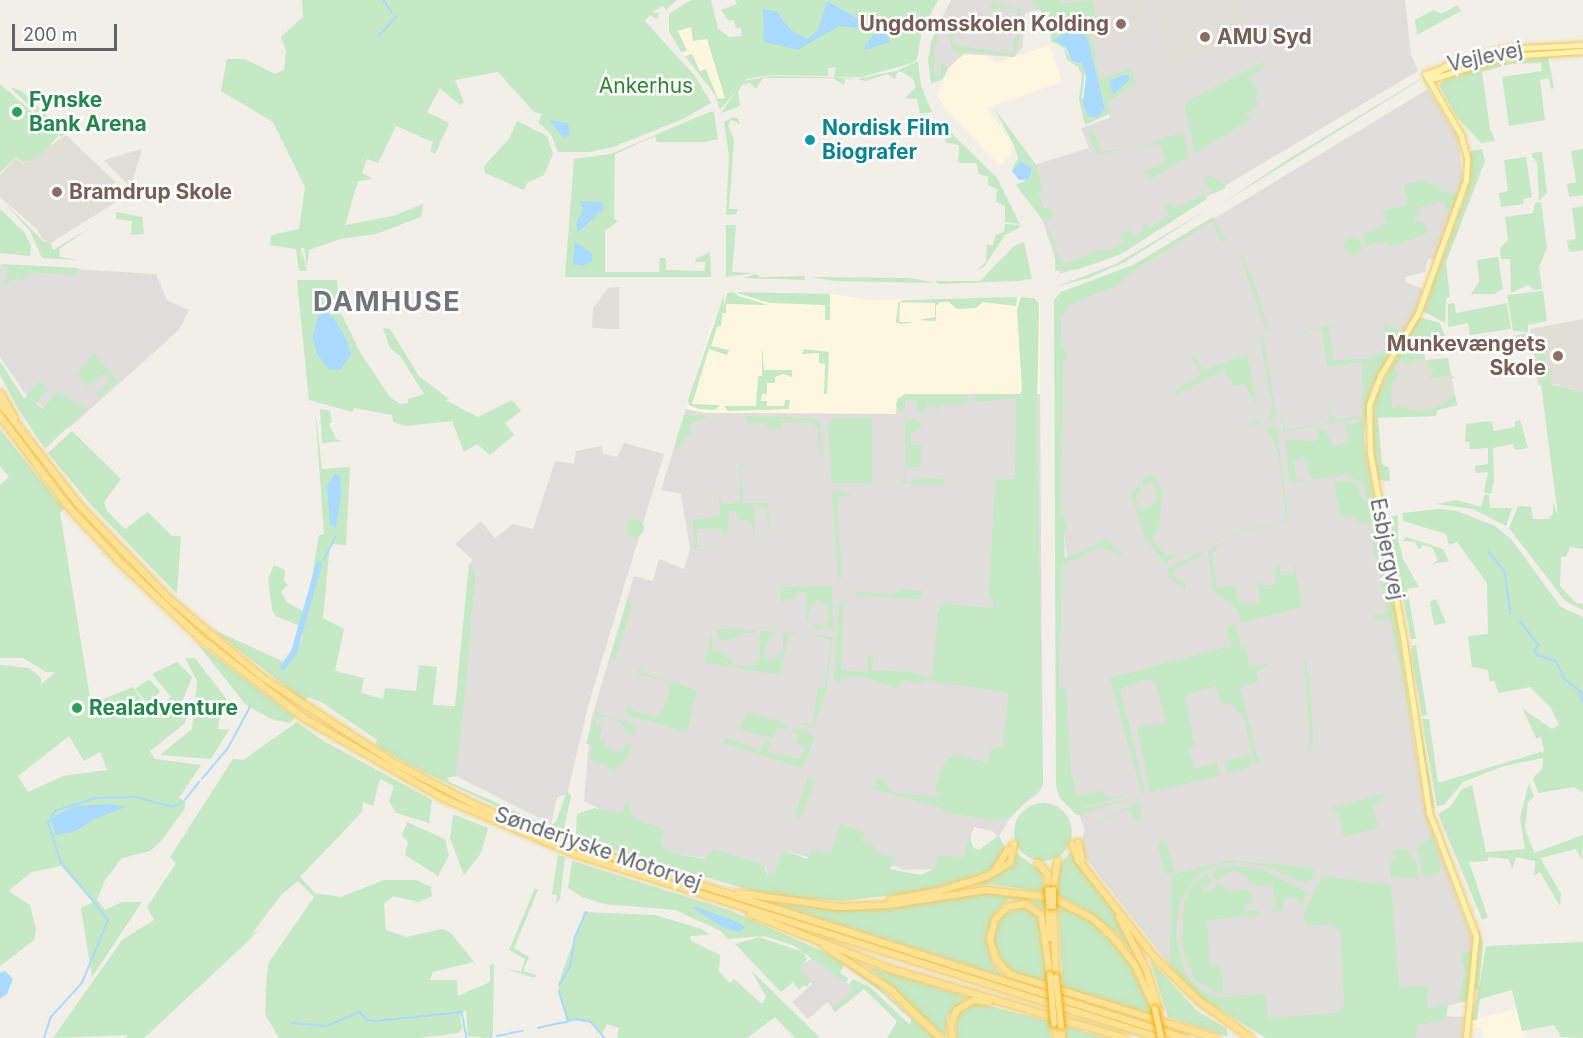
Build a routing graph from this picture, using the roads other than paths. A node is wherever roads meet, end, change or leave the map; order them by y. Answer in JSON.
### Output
{"nodes":[{"id":1,"x":1583,"y":45,"type":"edge"},
{"id":2,"x":1583,"y":51,"type":"edge"},
{"id":3,"x":1449,"y":63,"type":"junction"},
{"id":4,"x":1425,"y":74,"type":"joint"},
{"id":5,"x":1429,"y":80,"type":"junction"},
{"id":6,"x":0,"y":393,"type":"edge"},
{"id":7,"x":0,"y":403,"type":"edge"},
{"id":8,"x":0,"y":416,"type":"edge"},
{"id":9,"x":0,"y":423,"type":"edge"},
{"id":10,"x":39,"y":455,"type":"junction"},
{"id":11,"x":66,"y":504,"type":"junction"},
{"id":12,"x":1014,"y":844,"type":"dead end"},
{"id":13,"x":1008,"y":850,"type":"dead end"},
{"id":14,"x":1058,"y":860,"type":"dead end"},
{"id":15,"x":1038,"y":863,"type":"dead end"},
{"id":16,"x":682,"y":879,"type":"junction"},
{"id":17,"x":970,"y":882,"type":"junction"},
{"id":18,"x":1051,"y":890,"type":"junction"},
{"id":19,"x":687,"y":891,"type":"junction"},
{"id":20,"x":1103,"y":891,"type":"junction"},
{"id":21,"x":814,"y":905,"type":"junction"},
{"id":22,"x":1051,"y":906,"type":"junction"},
{"id":23,"x":1123,"y":917,"type":"junction"},
{"id":24,"x":791,"y":929,"type":"junction"},
{"id":25,"x":1049,"y":966,"type":"junction"},
{"id":26,"x":1053,"y":976,"type":"junction"},
{"id":27,"x":1157,"y":1009,"type":"junction"},
{"id":28,"x":1060,"y":1024,"type":"junction"},
{"id":29,"x":1100,"y":1031,"type":"junction"},
{"id":30,"x":1056,"y":1036,"type":"edge"},
{"id":31,"x":940,"y":1038,"type":"edge"},
{"id":32,"x":952,"y":1038,"type":"edge"},
{"id":33,"x":1062,"y":1038,"type":"edge"},
{"id":34,"x":1118,"y":1038,"type":"edge"},
{"id":35,"x":1125,"y":1038,"type":"edge"},
{"id":36,"x":1161,"y":1038,"type":"edge"},
{"id":37,"x":1184,"y":1038,"type":"edge"},
{"id":38,"x":1216,"y":1038,"type":"edge"},
{"id":39,"x":1251,"y":1038,"type":"edge"},
{"id":40,"x":1466,"y":1038,"type":"edge"}],
"edges":[{"from":1,"to":3,"type":"main road","name":"Vejlevej"},
{"from":2,"to":5,"type":"main road","name":"Vejlevej"},
{"from":3,"to":4,"type":"main road","name":"Vejlevej"},
{"from":3,"to":5,"type":"main road"},
{"from":4,"to":5,"type":"main road","name":"Esbjergvej"},
{"from":5,"to":40,"type":"main road","name":"Esbjergvej"},
{"from":6,"to":10,"type":"highway"},
{"from":7,"to":10,"type":"highway","name":"Sønderjyske Motorvej"},
{"from":8,"to":11,"type":"highway","name":"Sønderjyske Motorvej"},
{"from":9,"to":11,"type":"highway"},
{"from":10,"to":16,"type":"highway","name":"Sønderjyske Motorvej"},
{"from":11,"to":19,"type":"highway","name":"Sønderjyske Motorvej"},
{"from":12,"to":17,"type":"highway"},
{"from":13,"to":17,"type":"highway"},
{"from":14,"to":18,"type":"highway"},
{"from":15,"to":18,"type":"highway"},
{"from":16,"to":21,"type":"highway"},
{"from":16,"to":37,"type":"highway","name":"Sønderjyske Motorvej"},
{"from":17,"to":21,"type":"highway"},
{"from":18,"to":22,"type":"highway","bridge":true},
{"from":19,"to":24,"type":"highway"},
{"from":19,"to":36,"type":"highway","name":"Sønderjyske Motorvej"},
{"from":20,"to":23,"type":"highway"},
{"from":20,"to":23,"type":"highway"},
{"from":20,"to":27,"type":"highway"},
{"from":21,"to":27,"type":"highway"},
{"from":22,"to":25,"type":"highway"},
{"from":22,"to":26,"type":"highway"},
{"from":23,"to":39,"type":"highway"},
{"from":24,"to":28,"type":"highway"},
{"from":24,"to":31,"type":"highway"},
{"from":25,"to":26,"type":"highway"},
{"from":25,"to":38,"type":"highway"},
{"from":26,"to":28,"type":"highway","bridge":true},
{"from":27,"to":36,"type":"highway","bridge":true},
{"from":28,"to":29,"type":"highway"},
{"from":28,"to":30,"type":"highway"},
{"from":28,"to":32,"type":"highway"},
{"from":28,"to":33,"type":"highway"},
{"from":29,"to":34,"type":"highway"},
{"from":29,"to":35,"type":"highway"}]}
